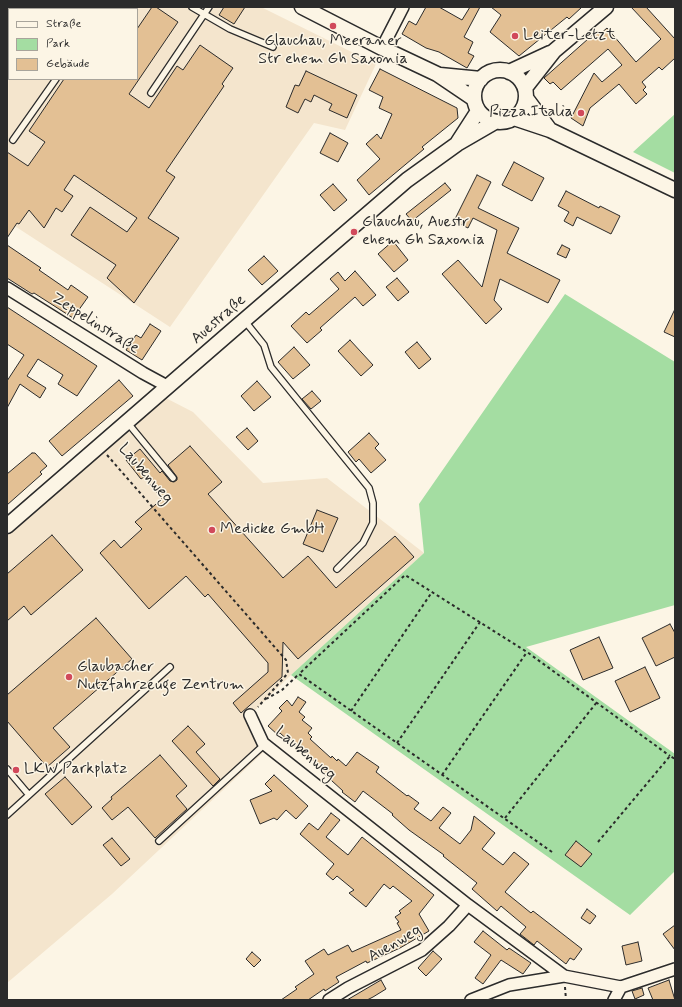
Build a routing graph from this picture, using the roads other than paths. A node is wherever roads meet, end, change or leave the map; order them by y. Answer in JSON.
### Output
{"nodes":[{"id":1,"x":192,"y":7,"type":"edge"},
{"id":2,"x":209,"y":7,"type":"edge"},
{"id":3,"x":302,"y":7,"type":"edge"},
{"id":4,"x":403,"y":7,"type":"edge"},
{"id":5,"x":606,"y":7,"type":"edge"},
{"id":6,"x":204,"y":15,"type":"junction"},
{"id":7,"x":273,"y":47,"type":"dead end"},
{"id":8,"x":382,"y":48,"type":"junction"},
{"id":9,"x":554,"y":51,"type":"junction"},
{"id":10,"x":510,"y":72,"type":"junction"},
{"id":11,"x":437,"y":74,"type":"junction"},
{"id":12,"x":481,"y":79,"type":"junction"},
{"id":13,"x":55,"y":80,"type":"edge"},
{"id":14,"x":151,"y":93,"type":"dead end"},
{"id":15,"x":525,"y":93,"type":"junction"},
{"id":16,"x":476,"y":105,"type":"junction"},
{"id":17,"x":514,"y":118,"type":"junction"},
{"id":18,"x":495,"y":122,"type":"junction"},
{"id":19,"x":550,"y":130,"type":"junction"},
{"id":20,"x":13,"y":140,"type":"dead end"},
{"id":21,"x":457,"y":144,"type":"junction"},
{"id":22,"x":675,"y":190,"type":"edge"},
{"id":23,"x":7,"y":288,"type":"edge"},
{"id":24,"x":244,"y":320,"type":"junction"},
{"id":25,"x":167,"y":386,"type":"junction"},
{"id":26,"x":126,"y":422,"type":"junction"},
{"id":27,"x":173,"y":478,"type":"dead end"},
{"id":28,"x":7,"y":526,"type":"edge"},
{"id":29,"x":337,"y":569,"type":"dead end"},
{"id":30,"x":170,"y":667,"type":"dead end"},
{"id":31,"x":250,"y":715,"type":"road end"},
{"id":32,"x":265,"y":744,"type":"junction"},
{"id":33,"x":7,"y":769,"type":"edge"},
{"id":34,"x":29,"y":795,"type":"junction"},
{"id":35,"x":7,"y":815,"type":"edge"},
{"id":36,"x":160,"y":841,"type":"dead end"},
{"id":37,"x":468,"y":905,"type":"junction"},
{"id":38,"x":675,"y":969,"type":"edge"},
{"id":39,"x":564,"y":976,"type":"junction"},
{"id":40,"x":621,"y":986,"type":"junction"},
{"id":41,"x":329,"y":1000,"type":"edge"},
{"id":42,"x":471,"y":1000,"type":"edge"},
{"id":43,"x":614,"y":1000,"type":"edge"}],
"edges":[{"from":1,"to":6,"type":"lane"},
{"from":2,"to":6,"type":"lane"},
{"from":3,"to":8,"type":"street"},
{"from":4,"to":8,"type":"street"},
{"from":5,"to":9,"type":"street"},
{"from":6,"to":7,"type":"lane"},
{"from":6,"to":14,"type":"lane"},
{"from":8,"to":11,"type":"street"},
{"from":9,"to":10,"type":"street"},
{"from":9,"to":15,"type":"street"},
{"from":10,"to":12,"type":"street"},
{"from":10,"to":15,"type":"street"},
{"from":11,"to":12,"type":"street"},
{"from":11,"to":16,"type":"street"},
{"from":12,"to":16,"type":"street"},
{"from":13,"to":20,"type":"lane"},
{"from":15,"to":17,"type":"street"},
{"from":15,"to":19,"type":"street"},
{"from":16,"to":18,"type":"street"},
{"from":16,"to":21,"type":"street","name":"Auestraße"},
{"from":17,"to":18,"type":"street"},
{"from":17,"to":19,"type":"street"},
{"from":18,"to":21,"type":"street","name":"Auestraße"},
{"from":19,"to":22,"type":"street"},
{"from":21,"to":24,"type":"street","name":"Auestraße"},
{"from":23,"to":25,"type":"street","name":"Zeppelinstraße"},
{"from":24,"to":25,"type":"street","name":"Auestraße"},
{"from":24,"to":29,"type":"lane"},
{"from":25,"to":26,"type":"street","name":"Auestraße"},
{"from":26,"to":27,"type":"lane"},
{"from":26,"to":28,"type":"street","name":"Auestraße"},
{"from":30,"to":34,"type":"lane"},
{"from":31,"to":32,"type":"street","name":"Laubenweg"},
{"from":32,"to":36,"type":"lane"},
{"from":32,"to":37,"type":"street","name":"Laubenweg"},
{"from":33,"to":34,"type":"lane"},
{"from":34,"to":35,"type":"lane"},
{"from":37,"to":39,"type":"street","name":"Laubenweg"},
{"from":37,"to":41,"type":"street","name":"Auenweg"},
{"from":38,"to":40,"type":"street"},
{"from":39,"to":40,"type":"street","name":"Laubenweg"},
{"from":39,"to":42,"type":"street"},
{"from":40,"to":43,"type":"street"}]}
